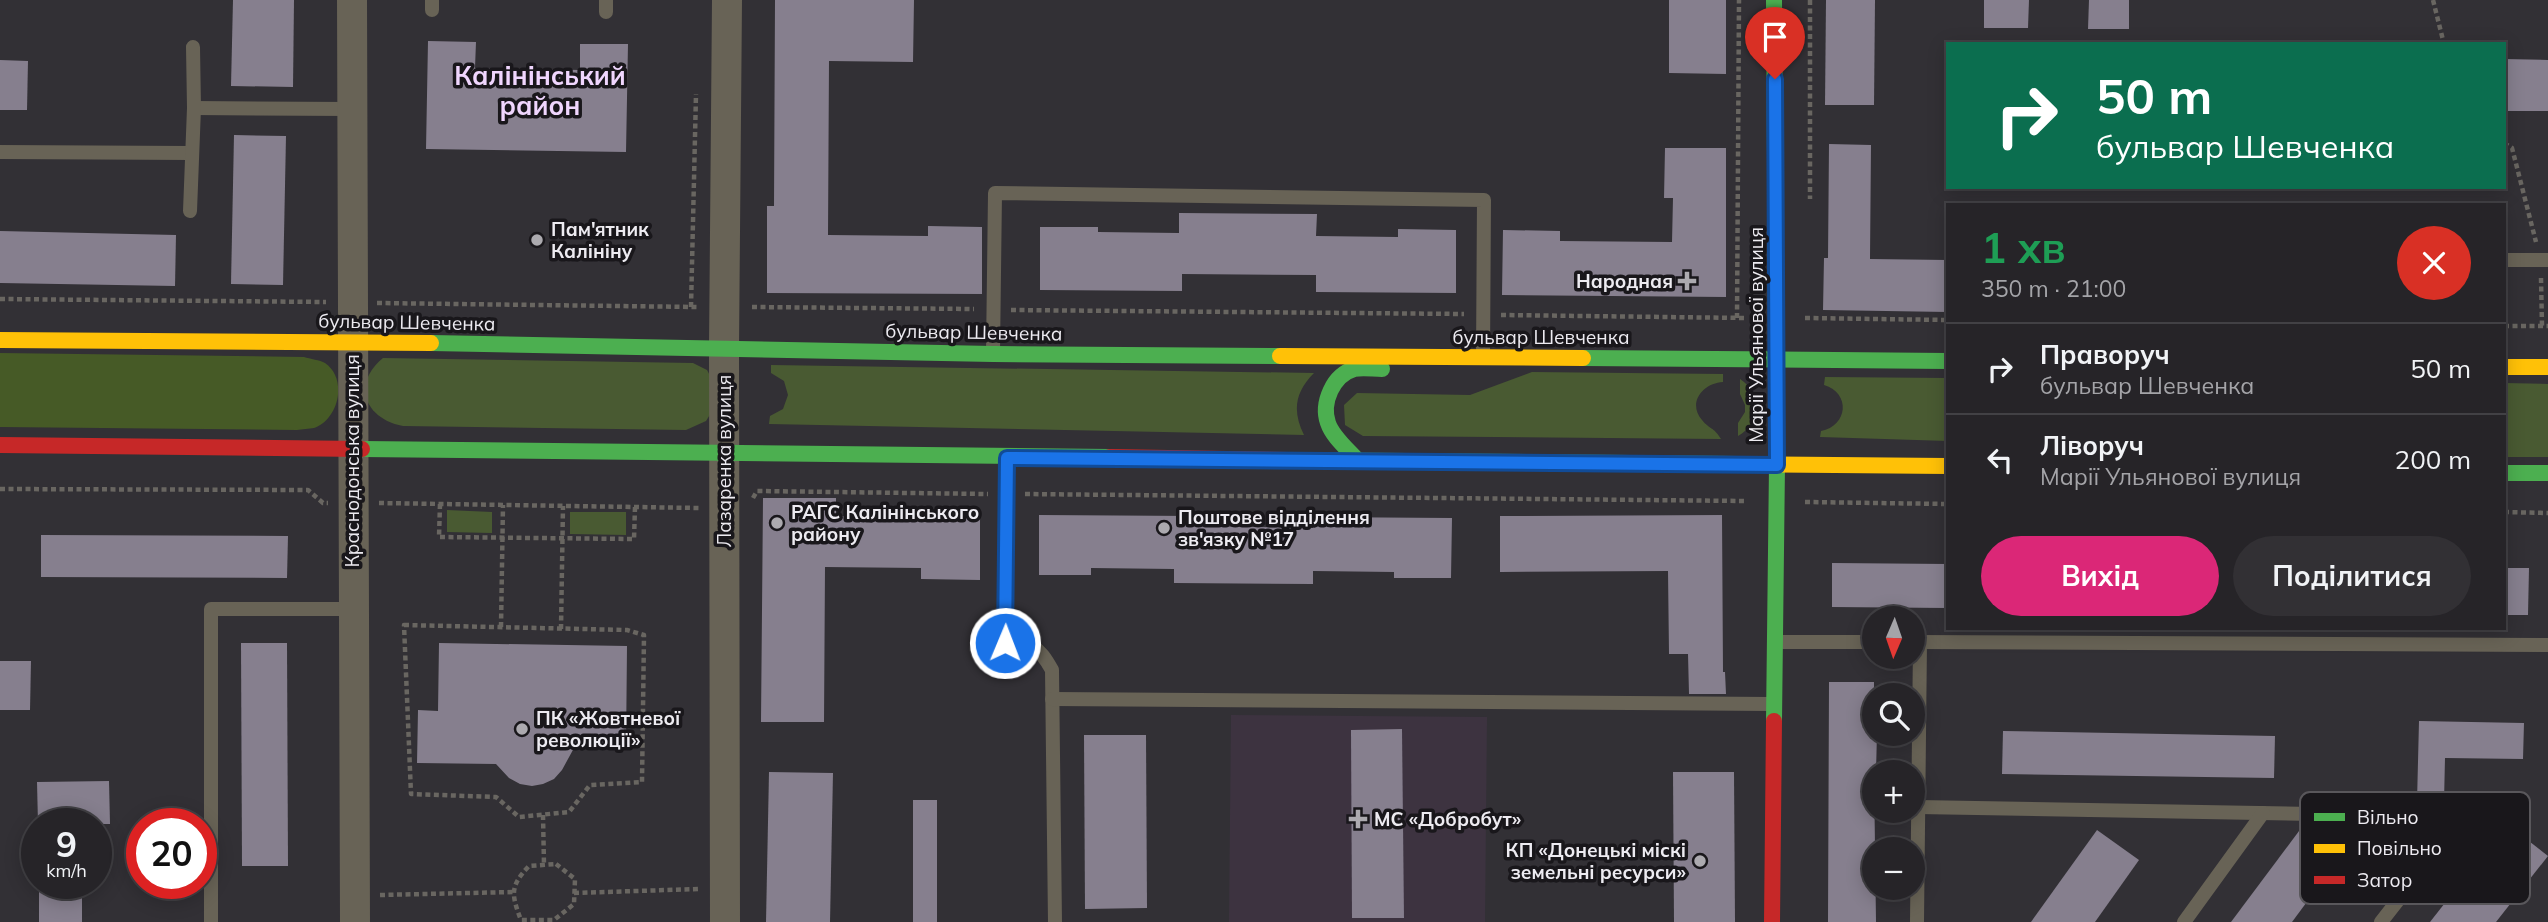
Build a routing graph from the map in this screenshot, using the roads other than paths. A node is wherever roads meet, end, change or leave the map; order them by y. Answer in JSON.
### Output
{"nodes":[{"id":1,"x":352,"y":0,"type":"edge"},
{"id":2,"x":727,"y":0,"type":"edge"},
{"id":3,"x":1774,"y":0,"type":"edge"},
{"id":4,"x":192,"y":47,"type":"dead end"},
{"id":5,"x":194,"y":108,"type":"junction"},
{"id":6,"x":351,"y":109,"type":"junction"},
{"id":7,"x":0,"y":152,"type":"edge"},
{"id":8,"x":191,"y":153,"type":"junction"},
{"id":9,"x":190,"y":211,"type":"dead end"},
{"id":10,"x":2506,"y":260,"type":"edge"},
{"id":11,"x":2544,"y":260,"type":"edge"},
{"id":12,"x":0,"y":340,"type":"edge"},
{"id":13,"x":352,"y":342,"type":"junction"},
{"id":14,"x":724,"y":348,"type":"junction"},
{"id":15,"x":993,"y":354,"type":"junction"},
{"id":16,"x":1483,"y":358,"type":"junction"},
{"id":17,"x":1777,"y":360,"type":"junction"},
{"id":18,"x":1946,"y":361,"type":"edge"},
{"id":19,"x":2506,"y":367,"type":"edge"},
{"id":20,"x":2548,"y":367,"type":"edge"},
{"id":21,"x":0,"y":445,"type":"edge"},
{"id":22,"x":353,"y":447,"type":"junction"},
{"id":23,"x":724,"y":453,"type":"junction"},
{"id":24,"x":1007,"y":458,"type":"junction"},
{"id":25,"x":1359,"y":462,"type":"junction"},
{"id":26,"x":1777,"y":465,"type":"junction"},
{"id":27,"x":1946,"y":466,"type":"edge"},
{"id":28,"x":2506,"y":473,"type":"edge"},
{"id":29,"x":2548,"y":473,"type":"edge"},
{"id":30,"x":353,"y":609,"type":"junction"},
{"id":31,"x":1774,"y":642,"type":"junction"},
{"id":32,"x":1862,"y":642,"type":"edge"},
{"id":33,"x":1925,"y":642,"type":"edge"},
{"id":34,"x":2548,"y":645,"type":"edge"},
{"id":35,"x":1916,"y":669,"type":"edge"},
{"id":36,"x":1052,"y":699,"type":"junction"},
{"id":37,"x":1773,"y":704,"type":"junction"},
{"id":38,"x":1917,"y":760,"type":"edge"},
{"id":39,"x":1925,"y":807,"type":"edge"},
{"id":40,"x":2263,"y":813,"type":"junction"},
{"id":41,"x":2300,"y":814,"type":"edge"},
{"id":42,"x":1918,"y":823,"type":"edge"},
{"id":43,"x":2396,"y":904,"type":"edge"},
{"id":44,"x":355,"y":909,"type":"edge"},
{"id":45,"x":211,"y":922,"type":"edge"},
{"id":46,"x":726,"y":922,"type":"edge"},
{"id":47,"x":1055,"y":922,"type":"edge"},
{"id":48,"x":1772,"y":922,"type":"edge"},
{"id":49,"x":1917,"y":922,"type":"edge"},
{"id":50,"x":2184,"y":922,"type":"edge"},
{"id":51,"x":2381,"y":922,"type":"edge"}],
"edges":[{"from":1,"to":6,"type":"street","name":"Краснодонська вулиця"},
{"from":2,"to":14,"type":"street","name":"Лазаренка вулиця"},
{"from":3,"to":17,"type":"main road","name":"Марії Ульянової вулиця"},
{"from":4,"to":5,"type":"lane"},
{"from":5,"to":6,"type":"lane"},
{"from":5,"to":8,"type":"lane"},
{"from":6,"to":13,"type":"street","name":"Краснодонська вулиця"},
{"from":7,"to":8,"type":"lane"},
{"from":8,"to":9,"type":"lane"},
{"from":10,"to":11,"type":"lane"},
{"from":12,"to":13,"type":"main road","name":"бульвар Шевченка"},
{"from":13,"to":14,"type":"main road","name":"бульвар Шевченка"},
{"from":13,"to":22,"type":"street","name":"Краснодонська вулиця"},
{"from":14,"to":15,"type":"main road","name":"бульвар Шевченка"},
{"from":14,"to":23,"type":"street","name":"Лазаренка вулиця"},
{"from":15,"to":16,"type":"main road","name":"бульвар Шевченка"},
{"from":15,"to":16,"type":"lane"},
{"from":16,"to":17,"type":"main road","name":"бульвар Шевченка"},
{"from":16,"to":25,"type":"main road"},
{"from":17,"to":18,"type":"main road","name":"бульвар Шевченка"},
{"from":17,"to":26,"type":"main road","name":"Марії Ульянової вулиця"},
{"from":19,"to":20,"type":"main road"},
{"from":21,"to":22,"type":"main road"},
{"from":22,"to":23,"type":"main road"},
{"from":22,"to":30,"type":"street","name":"Краснодонська вулиця"},
{"from":23,"to":24,"type":"main road"},
{"from":23,"to":46,"type":"street","name":"Лазаренка вулиця"},
{"from":24,"to":25,"type":"main road"},
{"from":24,"to":36,"type":"lane"},
{"from":25,"to":26,"type":"main road"},
{"from":26,"to":27,"type":"main road"},
{"from":26,"to":31,"type":"main road","name":"Марії Ульянової вулиця"},
{"from":28,"to":29,"type":"main road"},
{"from":30,"to":44,"type":"street","name":"Краснодонська вулиця"},
{"from":30,"to":45,"type":"lane"},
{"from":31,"to":32,"type":"lane"},
{"from":31,"to":37,"type":"main road","name":"Марії Ульянової вулиця"},
{"from":33,"to":34,"type":"lane"},
{"from":35,"to":38,"type":"lane"},
{"from":36,"to":37,"type":"lane"},
{"from":36,"to":47,"type":"lane"},
{"from":37,"to":48,"type":"main road","name":"Марії Ульянової вулиця"},
{"from":39,"to":40,"type":"lane"},
{"from":40,"to":41,"type":"lane"},
{"from":40,"to":50,"type":"lane"},
{"from":42,"to":49,"type":"lane"},
{"from":43,"to":51,"type":"lane"}]}
